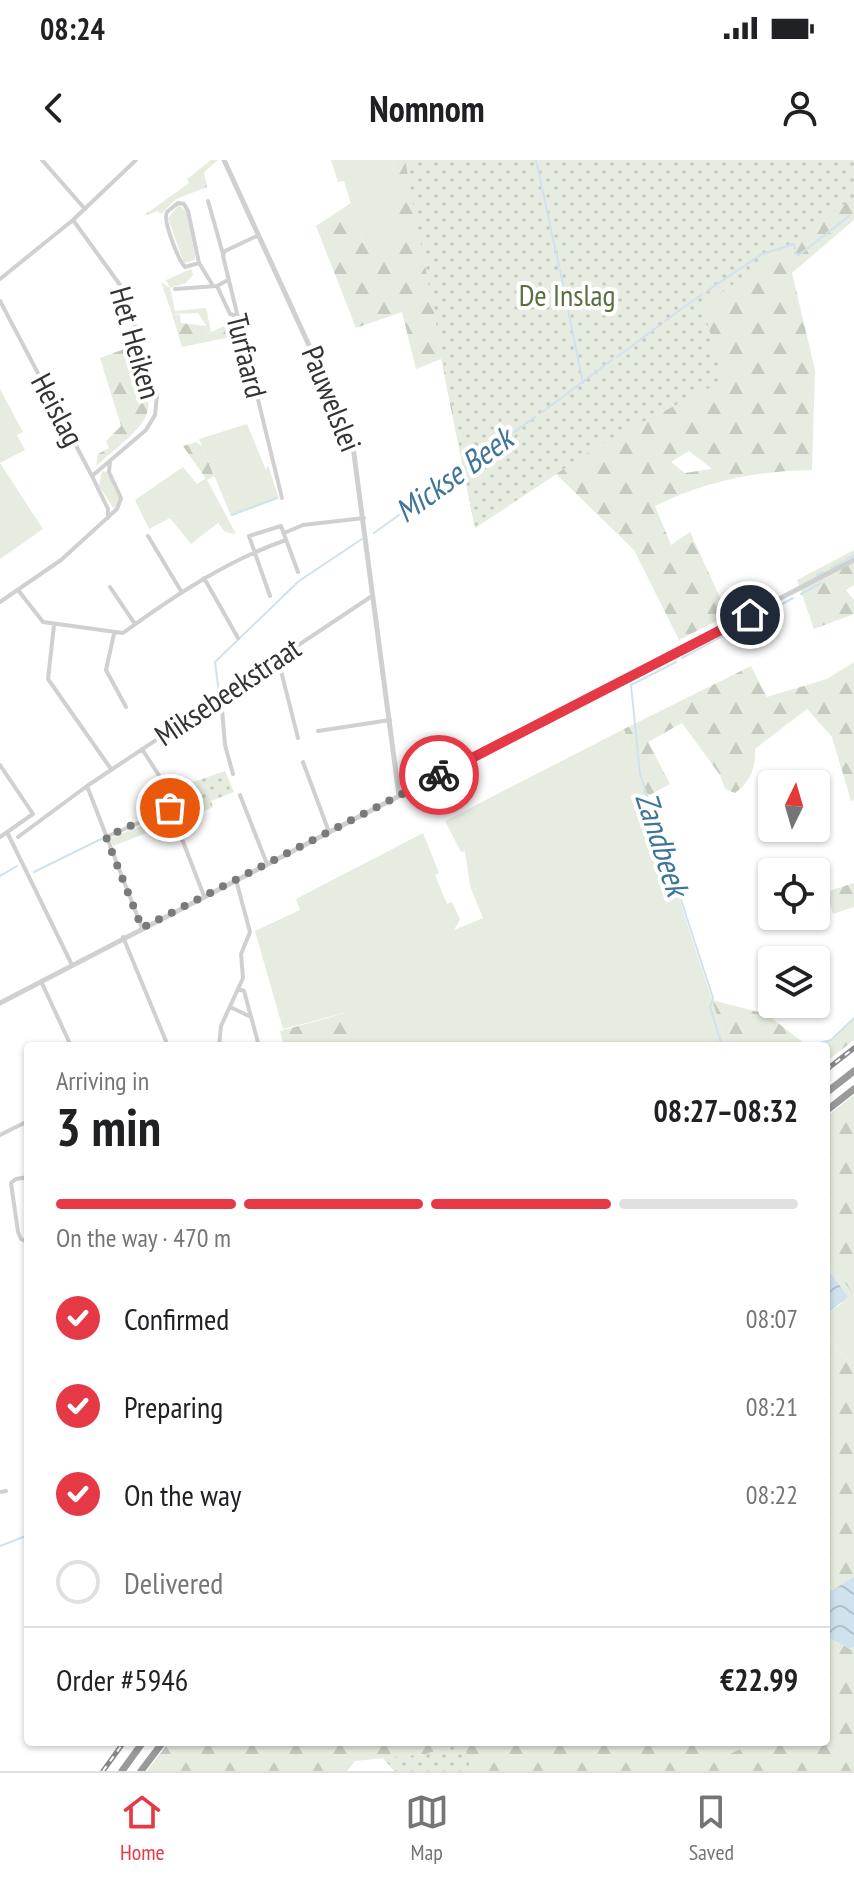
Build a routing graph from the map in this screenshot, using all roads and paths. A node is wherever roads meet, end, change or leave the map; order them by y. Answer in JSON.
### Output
{"nodes":[{"id":1,"x":42,"y":160,"type":"edge"},
{"id":2,"x":136,"y":160,"type":"edge"},
{"id":3,"x":224,"y":160,"type":"edge"},
{"id":4,"x":208,"y":201,"type":"dead end"},
{"id":5,"x":85,"y":209,"type":"junction"},
{"id":6,"x":73,"y":220,"type":"junction"},
{"id":7,"x":259,"y":235,"type":"junction"},
{"id":8,"x":223,"y":254,"type":"junction"},
{"id":9,"x":199,"y":263,"type":"junction"},
{"id":10,"x":0,"y":279,"type":"edge"},
{"id":11,"x":228,"y":280,"type":"junction"},
{"id":12,"x":214,"y":285,"type":"junction"},
{"id":13,"x":175,"y":289,"type":"dead end"},
{"id":14,"x":0,"y":301,"type":"edge"},
{"id":15,"x":237,"y":316,"type":"junction"},
{"id":16,"x":110,"y":461,"type":"junction"},
{"id":17,"x":92,"y":476,"type":"junction"},
{"id":18,"x":282,"y":498,"type":"dead end"},
{"id":19,"x":108,"y":518,"type":"junction"},
{"id":20,"x":364,"y":518,"type":"junction"},
{"id":21,"x":283,"y":533,"type":"junction"},
{"id":22,"x":148,"y":536,"type":"dead end"},
{"id":23,"x":286,"y":540,"type":"junction"},
{"id":24,"x":254,"y":551,"type":"junction"},
{"id":25,"x":854,"y":560,"type":"edge"},
{"id":26,"x":298,"y":572,"type":"dead end"},
{"id":27,"x":204,"y":578,"type":"junction"},
{"id":28,"x":110,"y":587,"type":"dead end"},
{"id":29,"x":18,"y":590,"type":"junction"},
{"id":30,"x":181,"y":591,"type":"junction"},
{"id":31,"x":374,"y":595,"type":"junction"},
{"id":32,"x":270,"y":596,"type":"dead end"},
{"id":33,"x":0,"y":602,"type":"edge"},
{"id":34,"x":54,"y":624,"type":"junction"},
{"id":35,"x":135,"y":624,"type":"junction"},
{"id":36,"x":114,"y":634,"type":"junction"},
{"id":37,"x":238,"y":638,"type":"dead end"},
{"id":38,"x":278,"y":659,"type":"junction"},
{"id":39,"x":221,"y":697,"type":"junction"},
{"id":40,"x":126,"y":707,"type":"dead end"},
{"id":41,"x":390,"y":720,"type":"junction"},
{"id":42,"x":318,"y":731,"type":"dead end"},
{"id":43,"x":298,"y":738,"type":"dead end"},
{"id":44,"x":142,"y":749,"type":"junction"},
{"id":45,"x":303,"y":762,"type":"dead end"},
{"id":46,"x":0,"y":765,"type":"edge"},
{"id":47,"x":111,"y":769,"type":"junction"},
{"id":48,"x":233,"y":774,"type":"dead end"},
{"id":49,"x":87,"y":786,"type":"junction"},
{"id":50,"x":240,"y":795,"type":"dead end"},
{"id":51,"x":399,"y":796,"type":"junction"},
{"id":52,"x":33,"y":814,"type":"junction"},
{"id":53,"x":42,"y":817,"type":"junction"},
{"id":54,"x":177,"y":826,"type":"dead end"},
{"id":55,"x":7,"y":832,"type":"junction"},
{"id":56,"x":329,"y":832,"type":"junction"},
{"id":57,"x":0,"y":837,"type":"edge"},
{"id":58,"x":18,"y":837,"type":"dead end"},
{"id":59,"x":106,"y":837,"type":"junction"},
{"id":60,"x":267,"y":864,"type":"junction"},
{"id":61,"x":236,"y":880,"type":"junction"},
{"id":62,"x":204,"y":896,"type":"junction"},
{"id":63,"x":142,"y":928,"type":"junction"},
{"id":64,"x":123,"y":937,"type":"junction"},
{"id":65,"x":72,"y":965,"type":"junction"},
{"id":66,"x":41,"y":981,"type":"junction"},
{"id":67,"x":238,"y":989,"type":"junction"},
{"id":68,"x":0,"y":1003,"type":"edge"},
{"id":69,"x":230,"y":1007,"type":"junction"},
{"id":70,"x":251,"y":1017,"type":"junction"},
{"id":71,"x":69,"y":1042,"type":"edge"},
{"id":72,"x":166,"y":1042,"type":"edge"},
{"id":73,"x":219,"y":1042,"type":"edge"},
{"id":74,"x":258,"y":1042,"type":"edge"},
{"id":75,"x":854,"y":1071,"type":"edge"},
{"id":76,"x":854,"y":1089,"type":"edge"},
{"id":77,"x":830,"y":1090,"type":"edge"},
{"id":78,"x":830,"y":1108,"type":"edge"},
{"id":79,"x":24,"y":1123,"type":"edge"},
{"id":80,"x":0,"y":1135,"type":"edge"},
{"id":81,"x":24,"y":1178,"type":"edge"},
{"id":82,"x":24,"y":1240,"type":"edge"},
{"id":83,"x":140,"y":1746,"type":"edge"},
{"id":84,"x":160,"y":1746,"type":"edge"},
{"id":85,"x":122,"y":1771,"type":"edge"},
{"id":86,"x":141,"y":1771,"type":"edge"}],
"edges":[{"from":1,"to":5,"type":"street"},
{"from":2,"to":5,"type":"street"},
{"from":3,"to":7,"type":"street","name":"Pauwelslei"},
{"from":4,"to":8,"type":"street","name":"Turfaard"},
{"from":5,"to":6,"type":"street"},
{"from":6,"to":10,"type":"street"},
{"from":6,"to":16,"type":"street","name":"Het Heiken"},
{"from":7,"to":8,"type":"street"},
{"from":7,"to":20,"type":"street","name":"Pauwelslei"},
{"from":8,"to":11,"type":"street","name":"Turfaard"},
{"from":9,"to":9,"type":"street"},
{"from":9,"to":12,"type":"street"},
{"from":11,"to":12,"type":"street"},
{"from":11,"to":15,"type":"street","name":"Turfaard"},
{"from":12,"to":13,"type":"street"},
{"from":12,"to":15,"type":"street"},
{"from":14,"to":17,"type":"street","name":"Heislag"},
{"from":15,"to":18,"type":"street","name":"Turfaard"},
{"from":16,"to":17,"type":"street","name":"Het Heiken"},
{"from":16,"to":19,"type":"street"},
{"from":17,"to":19,"type":"street"},
{"from":19,"to":29,"type":"street"},
{"from":20,"to":21,"type":"street"},
{"from":20,"to":31,"type":"street","name":"Pauwelslei"},
{"from":21,"to":23,"type":"street"},
{"from":21,"to":24,"type":"street"},
{"from":22,"to":30,"type":"street"},
{"from":23,"to":24,"type":"street"},
{"from":23,"to":26,"type":"street"},
{"from":24,"to":27,"type":"street"},
{"from":24,"to":32,"type":"street"},
{"from":25,"to":51,"type":"street"},
{"from":27,"to":30,"type":"street"},
{"from":27,"to":37,"type":"street"},
{"from":28,"to":35,"type":"street"},
{"from":29,"to":33,"type":"street"},
{"from":29,"to":34,"type":"street"},
{"from":30,"to":35,"type":"street"},
{"from":31,"to":38,"type":"street","name":"Miksebeekstraat"},
{"from":31,"to":41,"type":"street","name":"Pauwelslei"},
{"from":34,"to":36,"type":"street"},
{"from":34,"to":47,"type":"street"},
{"from":35,"to":36,"type":"street"},
{"from":36,"to":40,"type":"street"},
{"from":38,"to":39,"type":"street","name":"Miksebeekstraat"},
{"from":38,"to":43,"type":"street"},
{"from":39,"to":44,"type":"street","name":"Miksebeekstraat"},
{"from":39,"to":48,"type":"street"},
{"from":41,"to":42,"type":"street"},
{"from":41,"to":51,"type":"street","name":"Pauwelslei"},
{"from":44,"to":47,"type":"street","name":"Miksebeekstraat"},
{"from":44,"to":59,"type":"street"},
{"from":45,"to":56,"type":"street"},
{"from":46,"to":52,"type":"street"},
{"from":47,"to":49,"type":"street","name":"Miksebeekstraat"},
{"from":49,"to":53,"type":"street","name":"Miksebeekstraat"},
{"from":49,"to":59,"type":"street"},
{"from":50,"to":60,"type":"street"},
{"from":51,"to":56,"type":"street"},
{"from":52,"to":53,"type":"street"},
{"from":52,"to":55,"type":"street"},
{"from":53,"to":58,"type":"street","name":"Miksebeekstraat"},
{"from":54,"to":62,"type":"street"},
{"from":55,"to":57,"type":"street"},
{"from":55,"to":65,"type":"street"},
{"from":56,"to":60,"type":"street"},
{"from":59,"to":63,"type":"street"},
{"from":60,"to":61,"type":"street"},
{"from":61,"to":62,"type":"street"},
{"from":61,"to":67,"type":"street"},
{"from":62,"to":63,"type":"street"},
{"from":63,"to":64,"type":"street"},
{"from":64,"to":65,"type":"street"},
{"from":64,"to":72,"type":"street"},
{"from":65,"to":66,"type":"street"},
{"from":66,"to":68,"type":"street"},
{"from":66,"to":71,"type":"street"},
{"from":67,"to":69,"type":"street"},
{"from":67,"to":70,"type":"street"},
{"from":69,"to":70,"type":"street"},
{"from":69,"to":73,"type":"street"},
{"from":70,"to":74,"type":"street"},
{"from":75,"to":77,"type":"highway"},
{"from":76,"to":78,"type":"highway"},
{"from":79,"to":80,"type":"street"},
{"from":81,"to":82,"type":"street"},
{"from":83,"to":85,"type":"highway"},
{"from":84,"to":86,"type":"highway"}]}
